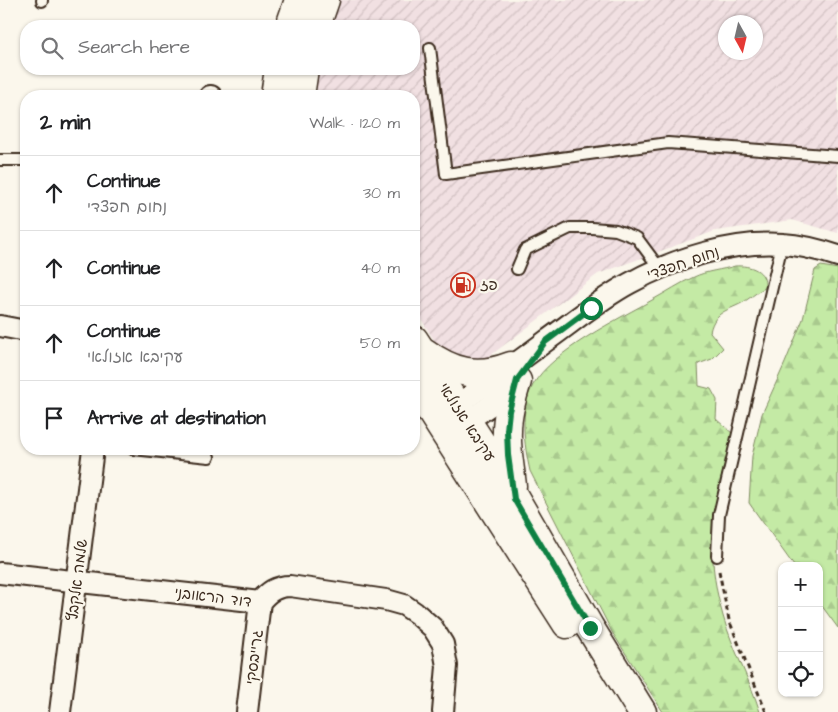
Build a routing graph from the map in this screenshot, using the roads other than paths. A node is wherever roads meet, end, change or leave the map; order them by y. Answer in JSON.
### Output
{"nodes":[{"id":1,"x":299,"y":0,"type":"edge"},
{"id":2,"x":325,"y":0,"type":"edge"},
{"id":3,"x":292,"y":20,"type":"edge"},
{"id":4,"x":318,"y":20,"type":"edge"},
{"id":5,"x":430,"y":48,"type":"dead end"},
{"id":6,"x":278,"y":75,"type":"edge"},
{"id":7,"x":303,"y":75,"type":"edge"},
{"id":8,"x":276,"y":90,"type":"edge"},
{"id":9,"x":301,"y":90,"type":"edge"},
{"id":10,"x":838,"y":156,"type":"edge"},
{"id":11,"x":0,"y":160,"type":"edge"},
{"id":12,"x":20,"y":160,"type":"edge"},
{"id":13,"x":782,"y":244,"type":"junction"},
{"id":14,"x":838,"y":256,"type":"edge"},
{"id":15,"x":517,"y":269,"type":"dead end"},
{"id":16,"x":660,"y":269,"type":"junction"},
{"id":17,"x":0,"y":326,"type":"edge"},
{"id":18,"x":20,"y":330,"type":"edge"},
{"id":19,"x":420,"y":347,"type":"edge"},
{"id":20,"x":420,"y":352,"type":"edge"},
{"id":21,"x":514,"y":373,"type":"junction"},
{"id":22,"x":420,"y":390,"type":"edge"},
{"id":23,"x":455,"y":418,"type":"junction"},
{"id":24,"x":92,"y":455,"type":"edge"},
{"id":25,"x":191,"y":455,"type":"edge"},
{"id":26,"x":210,"y":457,"type":"dead end"},
{"id":27,"x":514,"y":499,"type":"junction"},
{"id":28,"x":717,"y":556,"type":"road end"},
{"id":29,"x":0,"y":574,"type":"edge"},
{"id":30,"x":76,"y":581,"type":"junction"},
{"id":31,"x":260,"y":602,"type":"junction"},
{"id":32,"x":60,"y":712,"type":"edge"},
{"id":33,"x":247,"y":712,"type":"edge"},
{"id":34,"x":443,"y":712,"type":"edge"},
{"id":35,"x":622,"y":712,"type":"edge"},
{"id":36,"x":642,"y":712,"type":"edge"}],
"edges":[{"from":1,"to":3,"type":"street"},
{"from":2,"to":4,"type":"street"},
{"from":5,"to":10,"type":"lane"},
{"from":6,"to":8,"type":"street"},
{"from":7,"to":9,"type":"street"},
{"from":11,"to":12,"type":"lane"},
{"from":13,"to":14,"type":"street","name":"נחום חפצדי"},
{"from":13,"to":16,"type":"street","name":"נחום חפצדי"},
{"from":13,"to":28,"type":"lane"},
{"from":15,"to":16,"type":"lane"},
{"from":16,"to":21,"type":"street","name":"נחום חפצדי"},
{"from":17,"to":18,"type":"street"},
{"from":19,"to":21,"type":"street"},
{"from":20,"to":23,"type":"street","name":"עקיבא אזולאי"},
{"from":21,"to":23,"type":"street","name":"נחום חפצדי"},
{"from":21,"to":27,"type":"street"},
{"from":22,"to":23,"type":"street","name":"עקיבא אזולאי"},
{"from":23,"to":27,"type":"street","name":"עקיבא אזולאי"},
{"from":23,"to":35,"type":"street","name":"עקיבא אזולאי"},
{"from":24,"to":30,"type":"street","name":"שלמה אלקבץ"},
{"from":25,"to":26,"type":"lane"},
{"from":27,"to":36,"type":"street","name":"עקיבא אזולאי"},
{"from":29,"to":30,"type":"street","name":"דוד הראובני"},
{"from":30,"to":31,"type":"street","name":"דוד הראובני"},
{"from":30,"to":32,"type":"street","name":"שלמה אלקבץ"},
{"from":31,"to":33,"type":"street","name":"גרייבסקי"},
{"from":31,"to":34,"type":"street","name":"דוד הראובני"}]}
